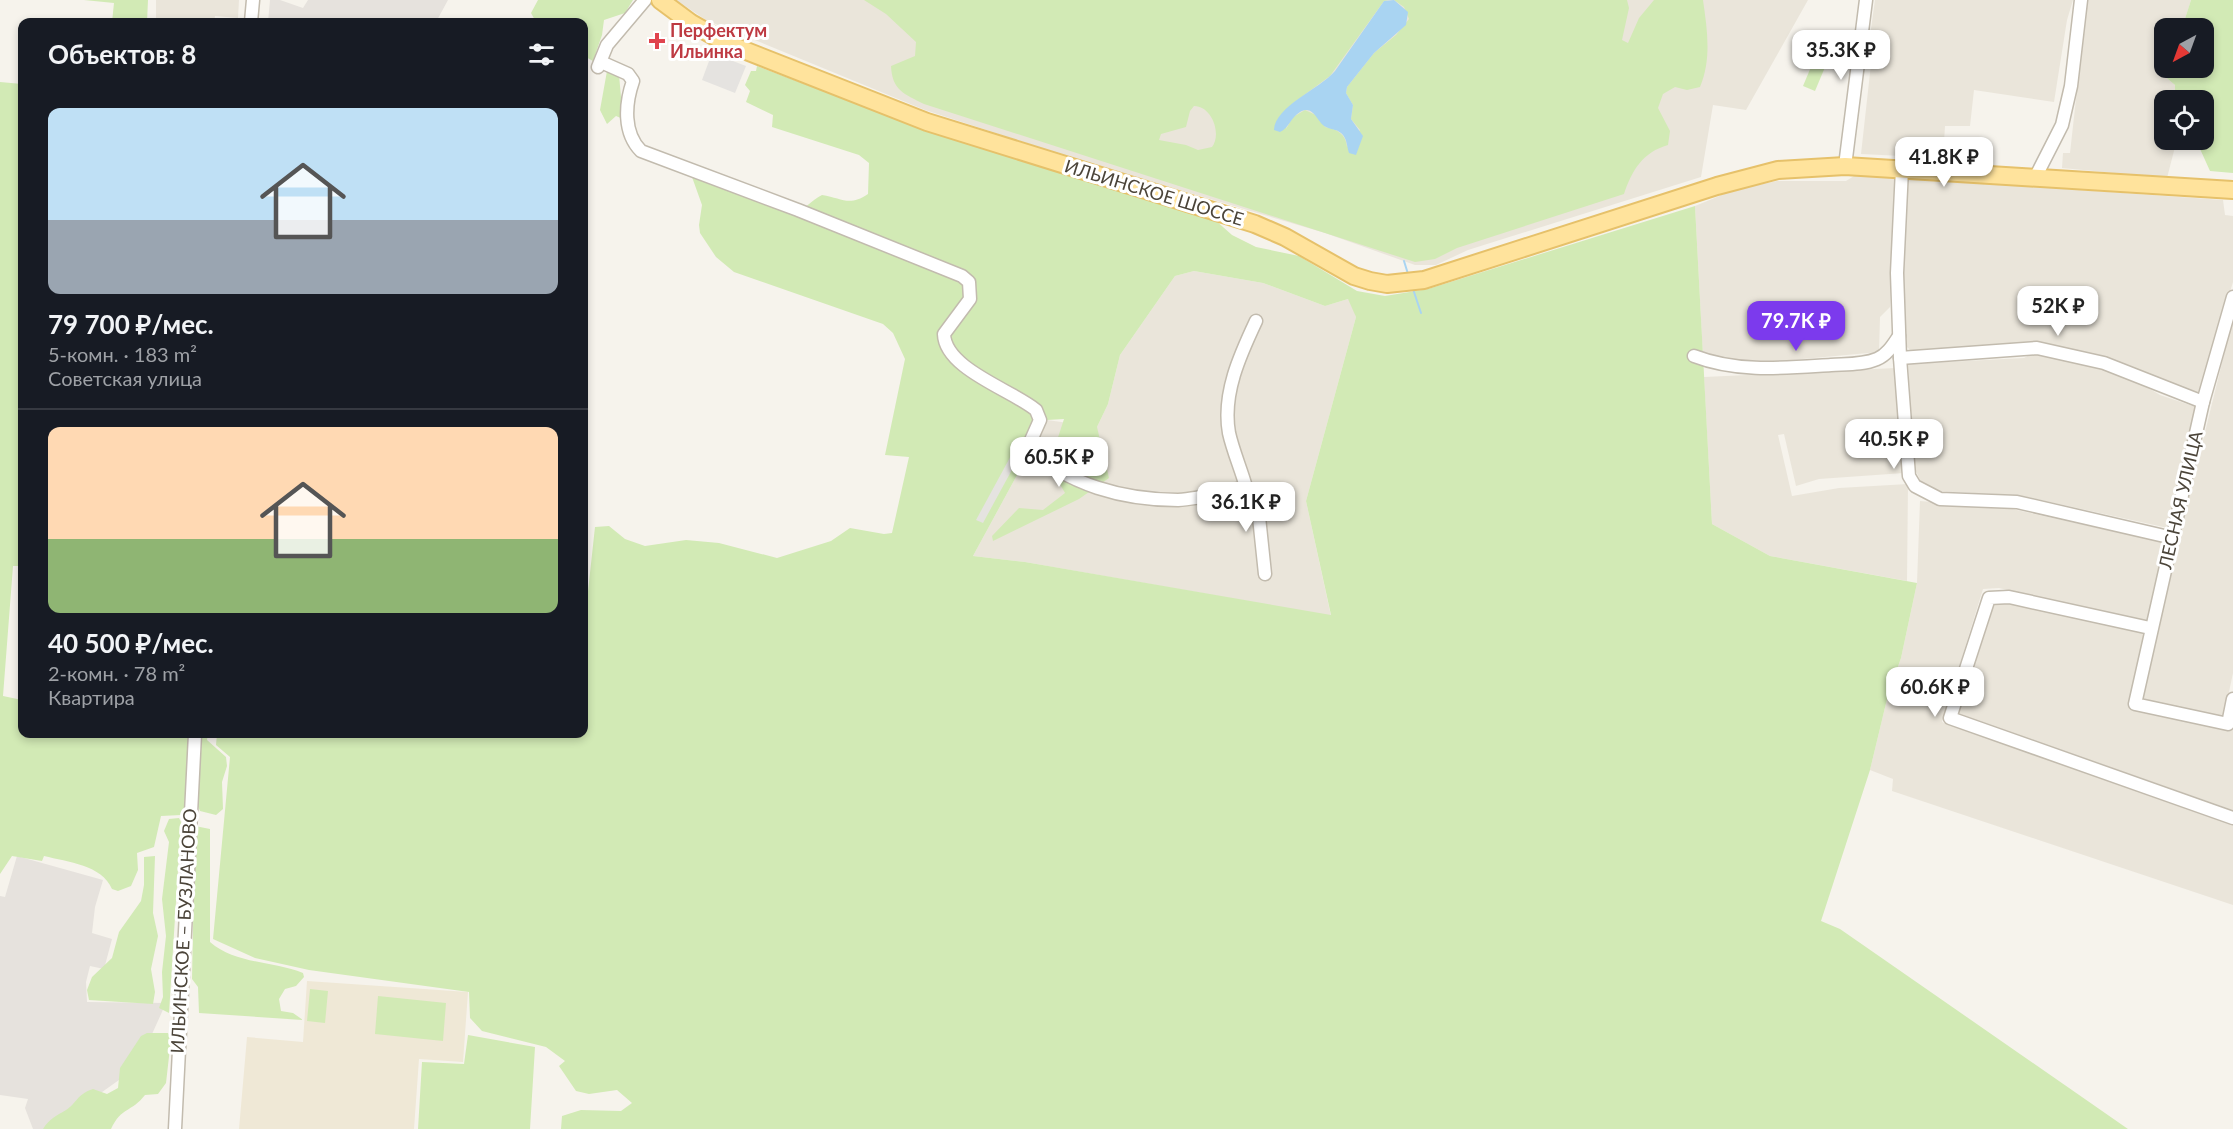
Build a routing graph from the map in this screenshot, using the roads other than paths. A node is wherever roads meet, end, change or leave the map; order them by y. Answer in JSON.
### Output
{"nodes":[{"id":1,"x":253,"y":0,"type":"edge"},
{"id":2,"x":645,"y":0,"type":"edge"},
{"id":3,"x":660,"y":0,"type":"edge"},
{"id":4,"x":1866,"y":0,"type":"edge"},
{"id":5,"x":2081,"y":0,"type":"edge"},
{"id":6,"x":251,"y":18,"type":"edge"},
{"id":7,"x":1845,"y":165,"type":"junction"},
{"id":8,"x":1902,"y":169,"type":"junction"},
{"id":9,"x":2036,"y":176,"type":"junction"},
{"id":10,"x":2233,"y":190,"type":"edge"},
{"id":11,"x":2233,"y":297,"type":"edge"},
{"id":12,"x":1256,"y":321,"type":"dead end"},
{"id":13,"x":1899,"y":335,"type":"junction"},
{"id":14,"x":1694,"y":356,"type":"dead end"},
{"id":15,"x":1900,"y":358,"type":"junction"},
{"id":16,"x":2203,"y":402,"type":"junction"},
{"id":17,"x":1246,"y":487,"type":"junction"},
{"id":18,"x":2173,"y":538,"type":"junction"},
{"id":19,"x":1266,"y":574,"type":"dead end"},
{"id":20,"x":2150,"y":628,"type":"junction"},
{"id":21,"x":2233,"y":699,"type":"edge"},
{"id":22,"x":195,"y":738,"type":"edge"},
{"id":23,"x":2233,"y":818,"type":"edge"},
{"id":24,"x":175,"y":1129,"type":"edge"}],
"edges":[{"from":1,"to":6,"type":"street"},
{"from":2,"to":17,"type":"street"},
{"from":3,"to":7,"type":"main road","name":"ИЛЬИНСКОЕ ШОССЕ"},
{"from":4,"to":7,"type":"street"},
{"from":5,"to":9,"type":"street"},
{"from":7,"to":8,"type":"main road","name":"ИЛЬИНСКОЕ ШОССЕ"},
{"from":8,"to":9,"type":"main road","name":"ИЛЬИНСКОЕ ШОССЕ"},
{"from":8,"to":13,"type":"street"},
{"from":9,"to":10,"type":"main road","name":"ИЛЬИНСКОЕ ШОССЕ"},
{"from":11,"to":16,"type":"street","name":"ЛЕСНАЯ УЛИЦА"},
{"from":12,"to":17,"type":"street"},
{"from":13,"to":14,"type":"street"},
{"from":13,"to":15,"type":"street"},
{"from":15,"to":16,"type":"street"},
{"from":15,"to":18,"type":"street"},
{"from":16,"to":18,"type":"street","name":"ЛЕСНАЯ УЛИЦА"},
{"from":17,"to":19,"type":"street"},
{"from":18,"to":20,"type":"street","name":"ЛЕСНАЯ УЛИЦА"},
{"from":20,"to":21,"type":"street","name":"ЛЕСНАЯ УЛИЦА"},
{"from":20,"to":23,"type":"street"},
{"from":22,"to":24,"type":"street","name":"ИЛЬИНСКОЕ – БУЗЛАНОВО"}]}
